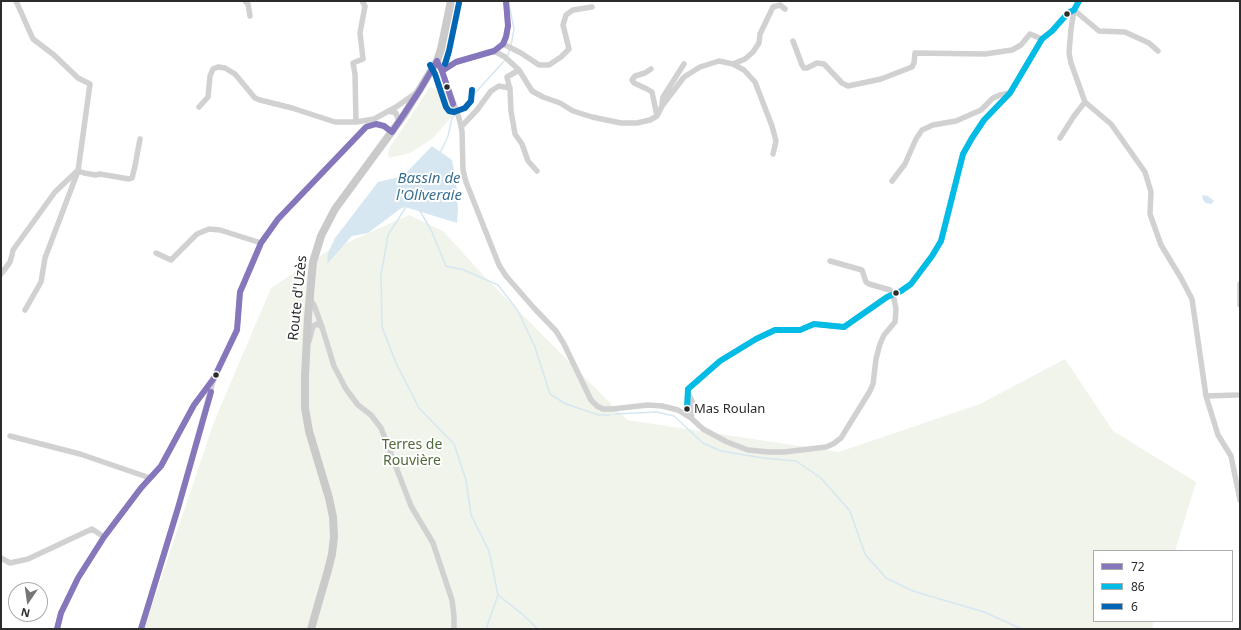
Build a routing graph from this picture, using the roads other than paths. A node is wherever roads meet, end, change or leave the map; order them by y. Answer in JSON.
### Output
{"nodes":[{"id":1,"x":16,"y":1,"type":"edge"},
{"id":2,"x":245,"y":1,"type":"edge"},
{"id":3,"x":362,"y":1,"type":"edge"},
{"id":4,"x":451,"y":1,"type":"edge"},
{"id":5,"x":1079,"y":1,"type":"edge"},
{"id":6,"x":506,"y":2,"type":"edge"},
{"id":7,"x":592,"y":7,"type":"dead end"},
{"id":8,"x":785,"y":9,"type":"dead end"},
{"id":9,"x":1074,"y":10,"type":"junction"},
{"id":10,"x":250,"y":16,"type":"dead end"},
{"id":11,"x":1042,"y":39,"type":"junction"},
{"id":12,"x":793,"y":41,"type":"dead end"},
{"id":13,"x":503,"y":44,"type":"junction"},
{"id":14,"x":494,"y":51,"type":"junction"},
{"id":15,"x":1158,"y":51,"type":"dead end"},
{"id":16,"x":437,"y":61,"type":"junction"},
{"id":17,"x":684,"y":64,"type":"dead end"},
{"id":18,"x":734,"y":64,"type":"junction"},
{"id":19,"x":519,"y":70,"type":"junction"},
{"id":20,"x":651,"y":70,"type":"dead end"},
{"id":21,"x":442,"y":71,"type":"junction"},
{"id":22,"x":510,"y":88,"type":"junction"},
{"id":23,"x":420,"y":90,"type":"junction"},
{"id":24,"x":1010,"y":93,"type":"junction"},
{"id":25,"x":1085,"y":102,"type":"junction"},
{"id":26,"x":662,"y":106,"type":"junction"},
{"id":27,"x":199,"y":108,"type":"dead end"},
{"id":28,"x":389,"y":111,"type":"junction"},
{"id":29,"x":383,"y":114,"type":"junction"},
{"id":30,"x":657,"y":116,"type":"junction"},
{"id":31,"x":374,"y":119,"type":"junction"},
{"id":32,"x":356,"y":122,"type":"junction"},
{"id":33,"x":399,"y":122,"type":"junction"},
{"id":34,"x":384,"y":126,"type":"junction"},
{"id":35,"x":366,"y":127,"type":"junction"},
{"id":36,"x":461,"y":127,"type":"junction"},
{"id":37,"x":392,"y":132,"type":"junction"},
{"id":38,"x":1060,"y":138,"type":"dead end"},
{"id":39,"x":140,"y":139,"type":"dead end"},
{"id":40,"x":773,"y":154,"type":"dead end"},
{"id":41,"x":537,"y":170,"type":"dead end"},
{"id":42,"x":78,"y":171,"type":"junction"},
{"id":43,"x":892,"y":181,"type":"dead end"},
{"id":44,"x":260,"y":244,"type":"junction"},
{"id":45,"x":156,"y":253,"type":"dead end"},
{"id":46,"x":830,"y":261,"type":"dead end"},
{"id":47,"x":1,"y":274,"type":"edge"},
{"id":48,"x":1240,"y":284,"type":"edge"},
{"id":49,"x":893,"y":294,"type":"junction"},
{"id":50,"x":310,"y":298,"type":"junction"},
{"id":51,"x":1240,"y":305,"type":"edge"},
{"id":52,"x":25,"y":310,"type":"dead end"},
{"id":53,"x":308,"y":315,"type":"junction"},
{"id":54,"x":318,"y":317,"type":"junction"},
{"id":55,"x":322,"y":327,"type":"junction"},
{"id":56,"x":306,"y":352,"type":"junction"},
{"id":57,"x":214,"y":378,"type":"junction"},
{"id":58,"x":1237,"y":395,"type":"dead end"},
{"id":59,"x":1206,"y":396,"type":"junction"},
{"id":60,"x":688,"y":416,"type":"junction"},
{"id":61,"x":10,"y":436,"type":"dead end"},
{"id":62,"x":150,"y":478,"type":"junction"},
{"id":63,"x":1240,"y":500,"type":"edge"},
{"id":64,"x":104,"y":537,"type":"junction"},
{"id":65,"x":1,"y":558,"type":"edge"},
{"id":66,"x":57,"y":629,"type":"edge"},
{"id":67,"x":141,"y":629,"type":"edge"},
{"id":68,"x":311,"y":629,"type":"edge"},
{"id":69,"x":454,"y":629,"type":"edge"}],
"edges":[{"from":1,"to":42,"type":"street"},
{"from":2,"to":10,"type":"street"},
{"from":3,"to":32,"type":"street"},
{"from":4,"to":16,"type":"main road","name":"Route d'Uzès"},
{"from":5,"to":9,"type":"street"},
{"from":6,"to":13,"type":"street"},
{"from":7,"to":13,"type":"street"},
{"from":8,"to":18,"type":"street"},
{"from":9,"to":11,"type":"street"},
{"from":9,"to":15,"type":"street"},
{"from":9,"to":25,"type":"street"},
{"from":11,"to":12,"type":"street"},
{"from":11,"to":24,"type":"street"},
{"from":13,"to":14,"type":"street"},
{"from":14,"to":19,"type":"street"},
{"from":14,"to":21,"type":"street"},
{"from":16,"to":21,"type":"street"},
{"from":16,"to":23,"type":"main road","name":"Route d'Uzès"},
{"from":17,"to":26,"type":"street"},
{"from":18,"to":26,"type":"street"},
{"from":18,"to":40,"type":"street"},
{"from":19,"to":22,"type":"street"},
{"from":19,"to":30,"type":"street"},
{"from":20,"to":30,"type":"street"},
{"from":21,"to":36,"type":"street"},
{"from":22,"to":36,"type":"street"},
{"from":22,"to":41,"type":"street"},
{"from":23,"to":28,"type":"street"},
{"from":23,"to":33,"type":"main road","name":"Route d'Uzès"},
{"from":24,"to":43,"type":"street"},
{"from":24,"to":49,"type":"street"},
{"from":25,"to":38,"type":"street"},
{"from":25,"to":59,"type":"street"},
{"from":26,"to":30,"type":"street"},
{"from":27,"to":32,"type":"street"},
{"from":28,"to":29,"type":"street"},
{"from":28,"to":33,"type":"street"},
{"from":29,"to":31,"type":"street"},
{"from":29,"to":34,"type":"street"},
{"from":31,"to":32,"type":"street"},
{"from":31,"to":35,"type":"street"},
{"from":33,"to":37,"type":"main road","name":"Route d'Uzès"},
{"from":34,"to":35,"type":"street"},
{"from":34,"to":37,"type":"street"},
{"from":35,"to":44,"type":"street"},
{"from":36,"to":60,"type":"street"},
{"from":37,"to":50,"type":"main road","name":"Route d'Uzès"},
{"from":39,"to":42,"type":"street"},
{"from":42,"to":47,"type":"street"},
{"from":42,"to":52,"type":"street"},
{"from":44,"to":45,"type":"street"},
{"from":44,"to":57,"type":"street"},
{"from":46,"to":49,"type":"street"},
{"from":48,"to":51,"type":"street"},
{"from":49,"to":60,"type":"street"},
{"from":49,"to":60,"type":"street"},
{"from":50,"to":53,"type":"main road","name":"Route d'Uzès"},
{"from":50,"to":54,"type":"street"},
{"from":53,"to":54,"type":"street"},
{"from":53,"to":55,"type":"street"},
{"from":53,"to":56,"type":"main road","name":"Route d'Uzès"},
{"from":54,"to":55,"type":"street"},
{"from":55,"to":56,"type":"street"},
{"from":55,"to":69,"type":"street"},
{"from":56,"to":68,"type":"main road","name":"Route d'Uzès"},
{"from":57,"to":62,"type":"street"},
{"from":57,"to":67,"type":"street"},
{"from":58,"to":59,"type":"street"},
{"from":59,"to":63,"type":"street"},
{"from":61,"to":62,"type":"street"},
{"from":62,"to":64,"type":"street"},
{"from":64,"to":65,"type":"street"},
{"from":64,"to":66,"type":"street"}]}
